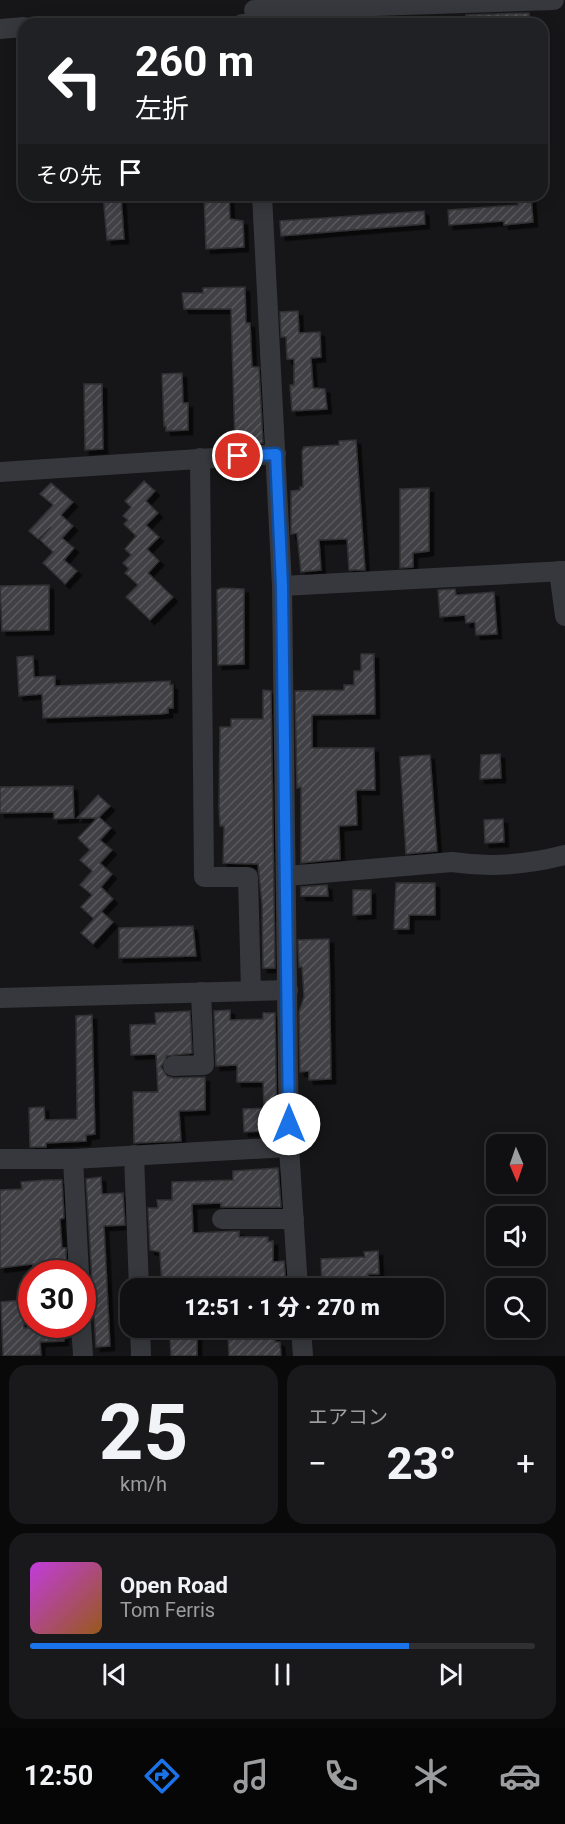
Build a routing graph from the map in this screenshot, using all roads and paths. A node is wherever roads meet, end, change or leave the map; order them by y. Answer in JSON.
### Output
{"nodes":[{"id":1,"x":554,"y":0,"type":"edge"},
{"id":2,"x":252,"y":16,"type":"edge"},
{"id":3,"x":18,"y":28,"type":"edge"},
{"id":4,"x":0,"y":29,"type":"edge"},
{"id":5,"x":262,"y":201,"type":"edge"},
{"id":6,"x":276,"y":454,"type":"junction"},
{"id":7,"x":200,"y":459,"type":"junction"},
{"id":8,"x":0,"y":472,"type":"edge"},
{"id":9,"x":562,"y":571,"type":"edge"},
{"id":10,"x":282,"y":586,"type":"junction"},
{"id":11,"x":565,"y":616,"type":"edge"},
{"id":12,"x":565,"y":855,"type":"edge"},
{"id":13,"x":286,"y":876,"type":"junction"},
{"id":14,"x":288,"y":990,"type":"junction"},
{"id":15,"x":251,"y":991,"type":"junction"},
{"id":16,"x":201,"y":992,"type":"junction"},
{"id":17,"x":0,"y":998,"type":"edge"},
{"id":18,"x":173,"y":1066,"type":"dead end"},
{"id":19,"x":289,"y":1147,"type":"junction"},
{"id":20,"x":134,"y":1155,"type":"junction"},
{"id":21,"x":0,"y":1159,"type":"edge"},
{"id":22,"x":73,"y":1159,"type":"junction"},
{"id":23,"x":222,"y":1219,"type":"dead end"},
{"id":24,"x":294,"y":1219,"type":"junction"},
{"id":25,"x":78,"y":1260,"type":"edge"},
{"id":26,"x":139,"y":1278,"type":"edge"},
{"id":27,"x":297,"y":1278,"type":"edge"},
{"id":28,"x":82,"y":1338,"type":"edge"},
{"id":29,"x":140,"y":1338,"type":"edge"},
{"id":30,"x":302,"y":1338,"type":"edge"},
{"id":31,"x":83,"y":1356,"type":"edge"},
{"id":32,"x":141,"y":1356,"type":"edge"},
{"id":33,"x":303,"y":1356,"type":"edge"}],
"edges":[{"from":1,"to":2,"type":"street"},
{"from":3,"to":4,"type":"street"},
{"from":5,"to":6,"type":"street"},
{"from":6,"to":7,"type":"street"},
{"from":6,"to":10,"type":"street"},
{"from":7,"to":8,"type":"street"},
{"from":7,"to":15,"type":"street"},
{"from":9,"to":10,"type":"street"},
{"from":9,"to":11,"type":"street"},
{"from":10,"to":13,"type":"street"},
{"from":12,"to":13,"type":"street"},
{"from":13,"to":14,"type":"street"},
{"from":14,"to":15,"type":"street"},
{"from":14,"to":19,"type":"street"},
{"from":15,"to":16,"type":"street"},
{"from":16,"to":17,"type":"street"},
{"from":16,"to":18,"type":"street"},
{"from":19,"to":20,"type":"street"},
{"from":19,"to":24,"type":"street"},
{"from":20,"to":22,"type":"street"},
{"from":20,"to":26,"type":"street"},
{"from":21,"to":22,"type":"street"},
{"from":22,"to":25,"type":"street"},
{"from":23,"to":24,"type":"street"},
{"from":24,"to":27,"type":"street"},
{"from":28,"to":31,"type":"street"},
{"from":29,"to":32,"type":"street"},
{"from":30,"to":33,"type":"street"}]}
